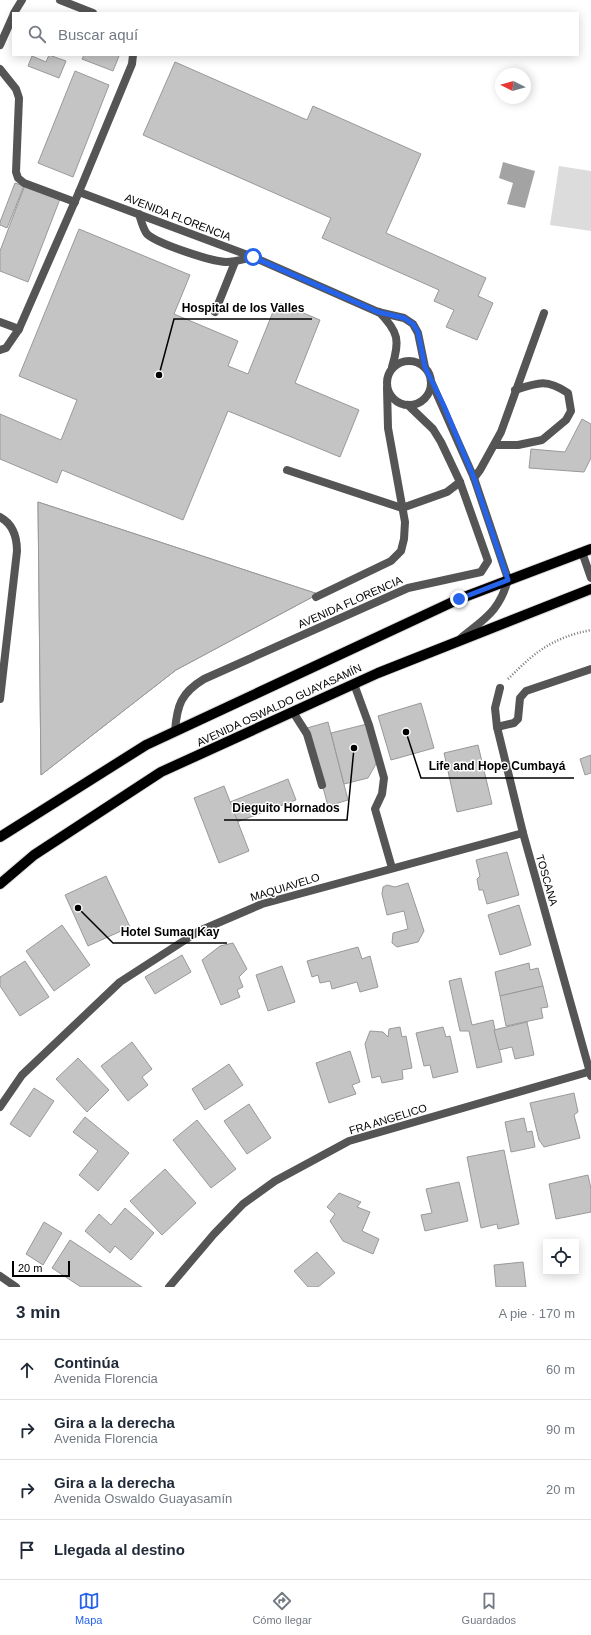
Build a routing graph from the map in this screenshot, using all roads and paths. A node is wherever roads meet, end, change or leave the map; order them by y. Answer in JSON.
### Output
{"nodes":[{"id":1,"x":22,"y":0,"type":"edge"},
{"id":2,"x":60,"y":0,"type":"edge"},
{"id":3,"x":15,"y":12,"type":"edge"},
{"id":4,"x":90,"y":12,"type":"edge"},
{"id":5,"x":12,"y":18,"type":"edge"},
{"id":6,"x":0,"y":45,"type":"edge"},
{"id":7,"x":133,"y":56,"type":"edge"},
{"id":8,"x":0,"y":70,"type":"edge"},
{"id":9,"x":79,"y":192,"type":"junction"},
{"id":10,"x":75,"y":202,"type":"junction"},
{"id":11,"x":139,"y":214,"type":"junction"},
{"id":12,"x":253,"y":257,"type":"junction"},
{"id":13,"x":235,"y":262,"type":"junction"},
{"id":14,"x":215,"y":312,"type":"dead end"},
{"id":15,"x":378,"y":312,"type":"junction"},
{"id":16,"x":544,"y":313,"type":"dead end"},
{"id":17,"x":0,"y":322,"type":"edge"},
{"id":18,"x":19,"y":329,"type":"junction"},
{"id":19,"x":0,"y":350,"type":"edge"},
{"id":20,"x":392,"y":367,"type":"junction"},
{"id":21,"x":425,"y":367,"type":"junction"},
{"id":22,"x":431,"y":380,"type":"junction"},
{"id":23,"x":387,"y":388,"type":"junction"},
{"id":24,"x":515,"y":390,"type":"junction"},
{"id":25,"x":408,"y":405,"type":"junction"},
{"id":26,"x":495,"y":445,"type":"junction"},
{"id":27,"x":287,"y":470,"type":"dead end"},
{"id":28,"x":474,"y":478,"type":"junction"},
{"id":29,"x":460,"y":482,"type":"junction"},
{"id":30,"x":402,"y":508,"type":"junction"},
{"id":31,"x":0,"y":517,"type":"edge"},
{"id":32,"x":586,"y":551,"type":"edge"},
{"id":33,"x":591,"y":578,"type":"edge"},
{"id":34,"x":508,"y":580,"type":"junction"},
{"id":35,"x":591,"y":589,"type":"edge"},
{"id":36,"x":316,"y":596,"type":"dead end"},
{"id":37,"x":591,"y":630,"type":"edge"},
{"id":38,"x":456,"y":642,"type":"junction"},
{"id":39,"x":591,"y":669,"type":"edge"},
{"id":40,"x":354,"y":684,"type":"junction"},
{"id":41,"x":500,"y":688,"type":"joint"},
{"id":42,"x":0,"y":699,"type":"edge"},
{"id":43,"x":293,"y":712,"type":"junction"},
{"id":44,"x":497,"y":727,"type":"junction"},
{"id":45,"x":175,"y":731,"type":"junction"},
{"id":46,"x":322,"y":785,"type":"dead end"},
{"id":47,"x":523,"y":833,"type":"junction"},
{"id":48,"x":0,"y":837,"type":"edge"},
{"id":49,"x":392,"y":868,"type":"junction"},
{"id":50,"x":0,"y":884,"type":"edge"},
{"id":51,"x":591,"y":1073,"type":"edge"},
{"id":52,"x":0,"y":1107,"type":"edge"},
{"id":53,"x":0,"y":1276,"type":"edge"},
{"id":54,"x":16,"y":1287,"type":"edge"},
{"id":55,"x":169,"y":1287,"type":"edge"}],
"edges":[{"from":1,"to":3,"type":"street"},
{"from":2,"to":4,"type":"street"},
{"from":5,"to":6,"type":"street"},
{"from":7,"to":9,"type":"street"},
{"from":8,"to":10,"type":"street"},
{"from":9,"to":10,"type":"street"},
{"from":9,"to":11,"type":"street","name":"AVENIDA FLORENCIA"},
{"from":10,"to":18,"type":"street"},
{"from":11,"to":12,"type":"street","name":"AVENIDA FLORENCIA"},
{"from":11,"to":13,"type":"street"},
{"from":12,"to":13,"type":"street"},
{"from":12,"to":15,"type":"street","name":"AVENIDA FLORENCIA"},
{"from":13,"to":14,"type":"street"},
{"from":15,"to":20,"type":"street","name":"AVENIDA FLORENCIA"},
{"from":15,"to":21,"type":"street","name":"AVENIDA FLORENCIA"},
{"from":16,"to":24,"type":"street"},
{"from":17,"to":18,"type":"street"},
{"from":18,"to":19,"type":"street"},
{"from":20,"to":21,"type":"street"},
{"from":20,"to":23,"type":"street","name":"AVENIDA FLORENCIA"},
{"from":21,"to":22,"type":"street","name":"AVENIDA FLORENCIA"},
{"from":22,"to":25,"type":"street"},
{"from":22,"to":28,"type":"street","name":"AVENIDA FLORENCIA"},
{"from":23,"to":25,"type":"street","name":"AVENIDA FLORENCIA"},
{"from":23,"to":30,"type":"street"},
{"from":24,"to":26,"type":"street"},
{"from":24,"to":26,"type":"street"},
{"from":25,"to":29,"type":"street","name":"AVENIDA FLORENCIA"},
{"from":26,"to":28,"type":"street"},
{"from":27,"to":30,"type":"street"},
{"from":28,"to":34,"type":"street","name":"AVENIDA FLORENCIA"},
{"from":29,"to":30,"type":"street"},
{"from":29,"to":45,"type":"street","name":"AVENIDA FLORENCIA"},
{"from":30,"to":36,"type":"street"},
{"from":31,"to":42,"type":"street"},
{"from":32,"to":33,"type":"street"},
{"from":32,"to":34,"type":"main road","name":"AVENIDA OSWALDO GUAYASAMÍN"},
{"from":34,"to":38,"type":"street"},
{"from":34,"to":45,"type":"main road","name":"AVENIDA OSWALDO GUAYASAMÍN"},
{"from":35,"to":38,"type":"main road","name":"AVENIDA OSWALDO GUAYASAMÍN"},
{"from":37,"to":41,"type":"path"},
{"from":38,"to":40,"type":"main road","name":"AVENIDA OSWALDO GUAYASAMÍN"},
{"from":39,"to":44,"type":"street"},
{"from":40,"to":43,"type":"main road","name":"AVENIDA OSWALDO GUAYASAMÍN"},
{"from":40,"to":49,"type":"street"},
{"from":41,"to":44,"type":"street","name":"TOSCANA"},
{"from":43,"to":46,"type":"street"},
{"from":43,"to":50,"type":"main road","name":"AVENIDA OSWALDO GUAYASAMÍN"},
{"from":44,"to":47,"type":"street","name":"TOSCANA"},
{"from":45,"to":48,"type":"main road","name":"AVENIDA OSWALDO GUAYASAMÍN"},
{"from":47,"to":49,"type":"street","name":"MAQUIAVELO"},
{"from":47,"to":51,"type":"street","name":"TOSCANA"},
{"from":49,"to":52,"type":"street","name":"MAQUIAVELO"},
{"from":51,"to":55,"type":"street","name":"FRA ANGELICO"},
{"from":53,"to":54,"type":"street"}]}
